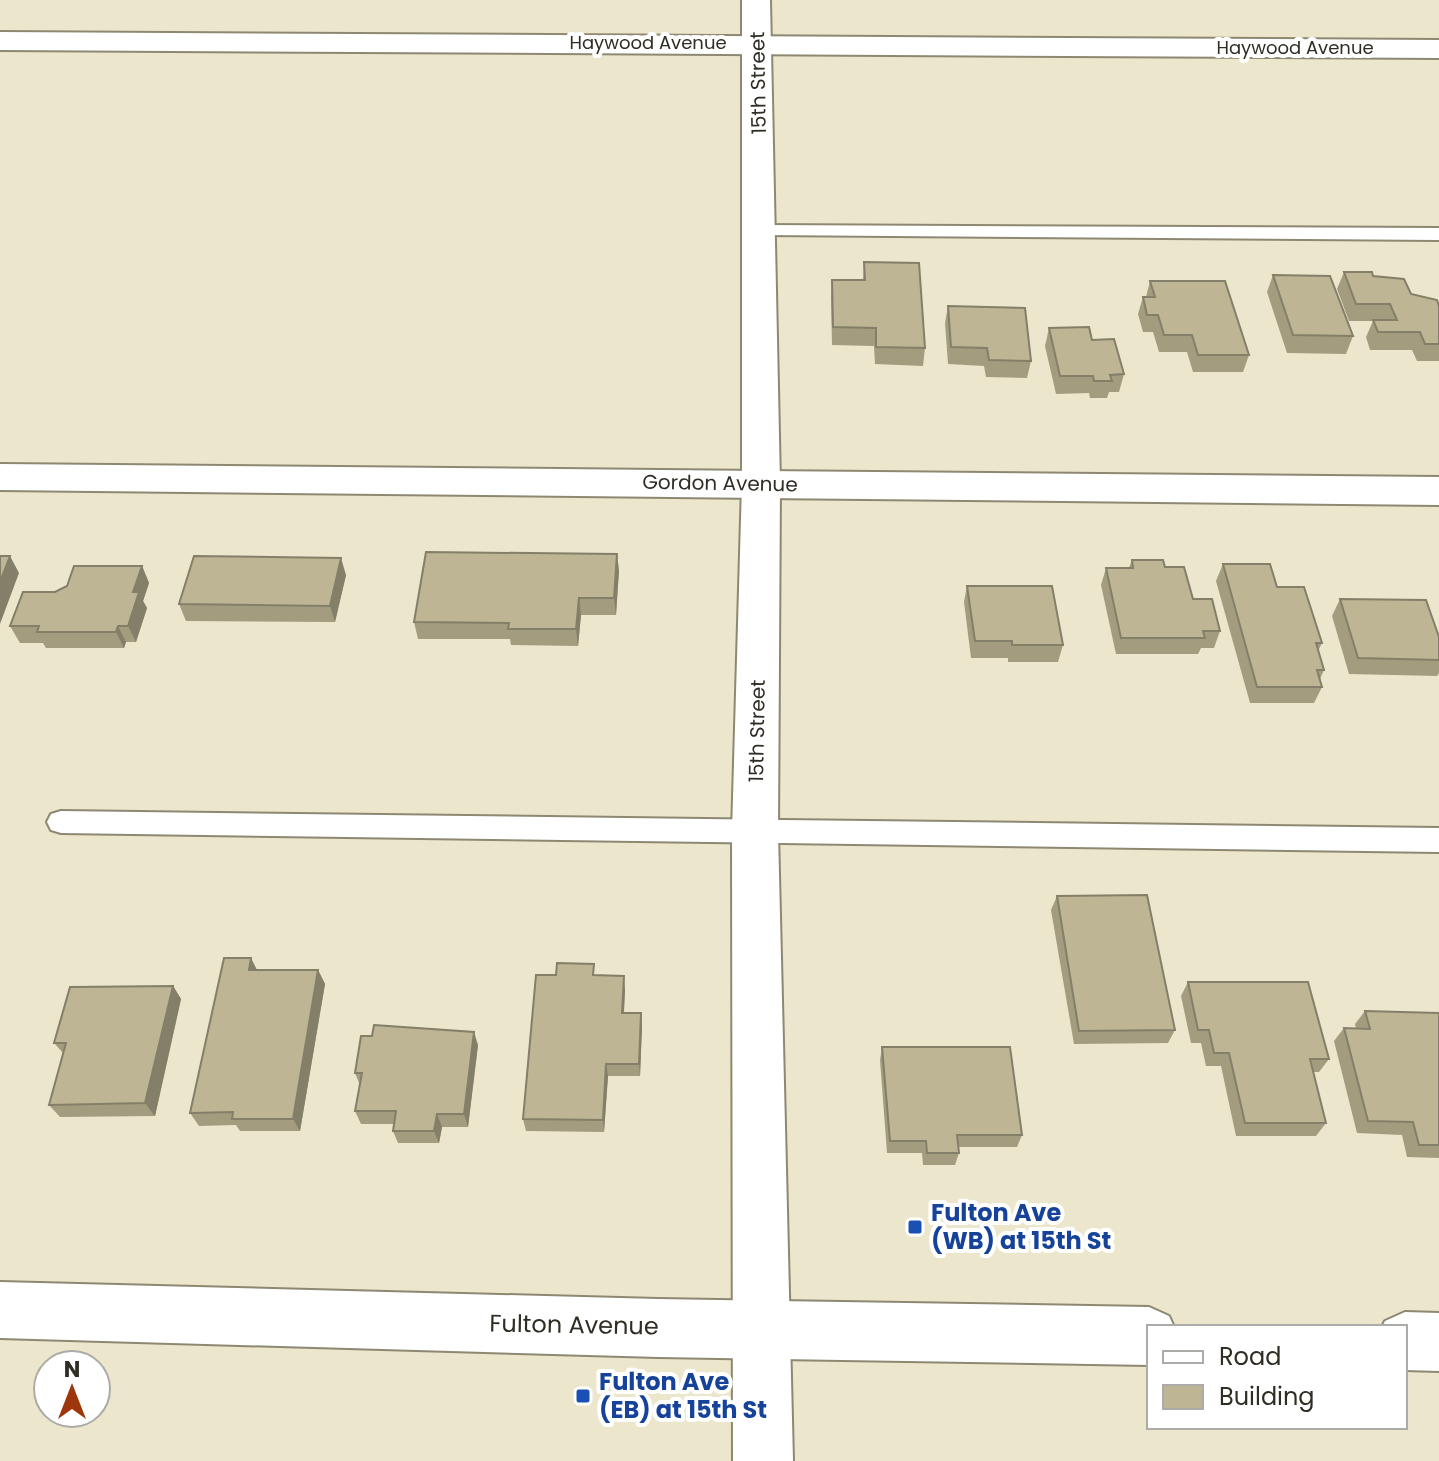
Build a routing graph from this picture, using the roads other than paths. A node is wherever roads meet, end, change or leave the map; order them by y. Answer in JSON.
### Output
{"nodes":[{"id":1,"x":756,"y":0,"type":"edge"},
{"id":2,"x":0,"y":41,"type":"edge"},
{"id":3,"x":757,"y":44,"type":"junction"},
{"id":4,"x":1439,"y":49,"type":"edge"},
{"id":5,"x":761,"y":231,"type":"junction"},
{"id":6,"x":1439,"y":234,"type":"edge"},
{"id":7,"x":0,"y":477,"type":"edge"},
{"id":8,"x":761,"y":484,"type":"junction"},
{"id":9,"x":1439,"y":491,"type":"edge"},
{"id":10,"x":61,"y":822,"type":"dead end"},
{"id":11,"x":755,"y":832,"type":"junction"},
{"id":12,"x":1439,"y":840,"type":"edge"},
{"id":13,"x":0,"y":1310,"type":"edge"},
{"id":14,"x":759,"y":1329,"type":"junction"},
{"id":15,"x":1147,"y":1336,"type":"edge"},
{"id":16,"x":1407,"y":1341,"type":"edge"},
{"id":17,"x":1439,"y":1342,"type":"edge"},
{"id":18,"x":763,"y":1461,"type":"edge"}],
"edges":[{"from":1,"to":3,"type":"street","name":"15th Street"},
{"from":2,"to":3,"type":"street","name":"Haywood Avenue"},
{"from":3,"to":4,"type":"street","name":"Haywood Avenue"},
{"from":3,"to":5,"type":"street","name":"15th Street"},
{"from":5,"to":6,"type":"lane"},
{"from":5,"to":8,"type":"street","name":"15th Street"},
{"from":7,"to":8,"type":"street","name":"Gordon Avenue"},
{"from":8,"to":9,"type":"street","name":"Gordon Avenue"},
{"from":8,"to":11,"type":"street","name":"15th Street"},
{"from":10,"to":11,"type":"lane"},
{"from":11,"to":12,"type":"lane"},
{"from":11,"to":14,"type":"street","name":"15th Street"},
{"from":13,"to":14,"type":"street","name":"Fulton Avenue"},
{"from":14,"to":15,"type":"street","name":"Fulton Avenue"},
{"from":14,"to":18,"type":"street","name":"15th Street"},
{"from":16,"to":17,"type":"street"}]}
